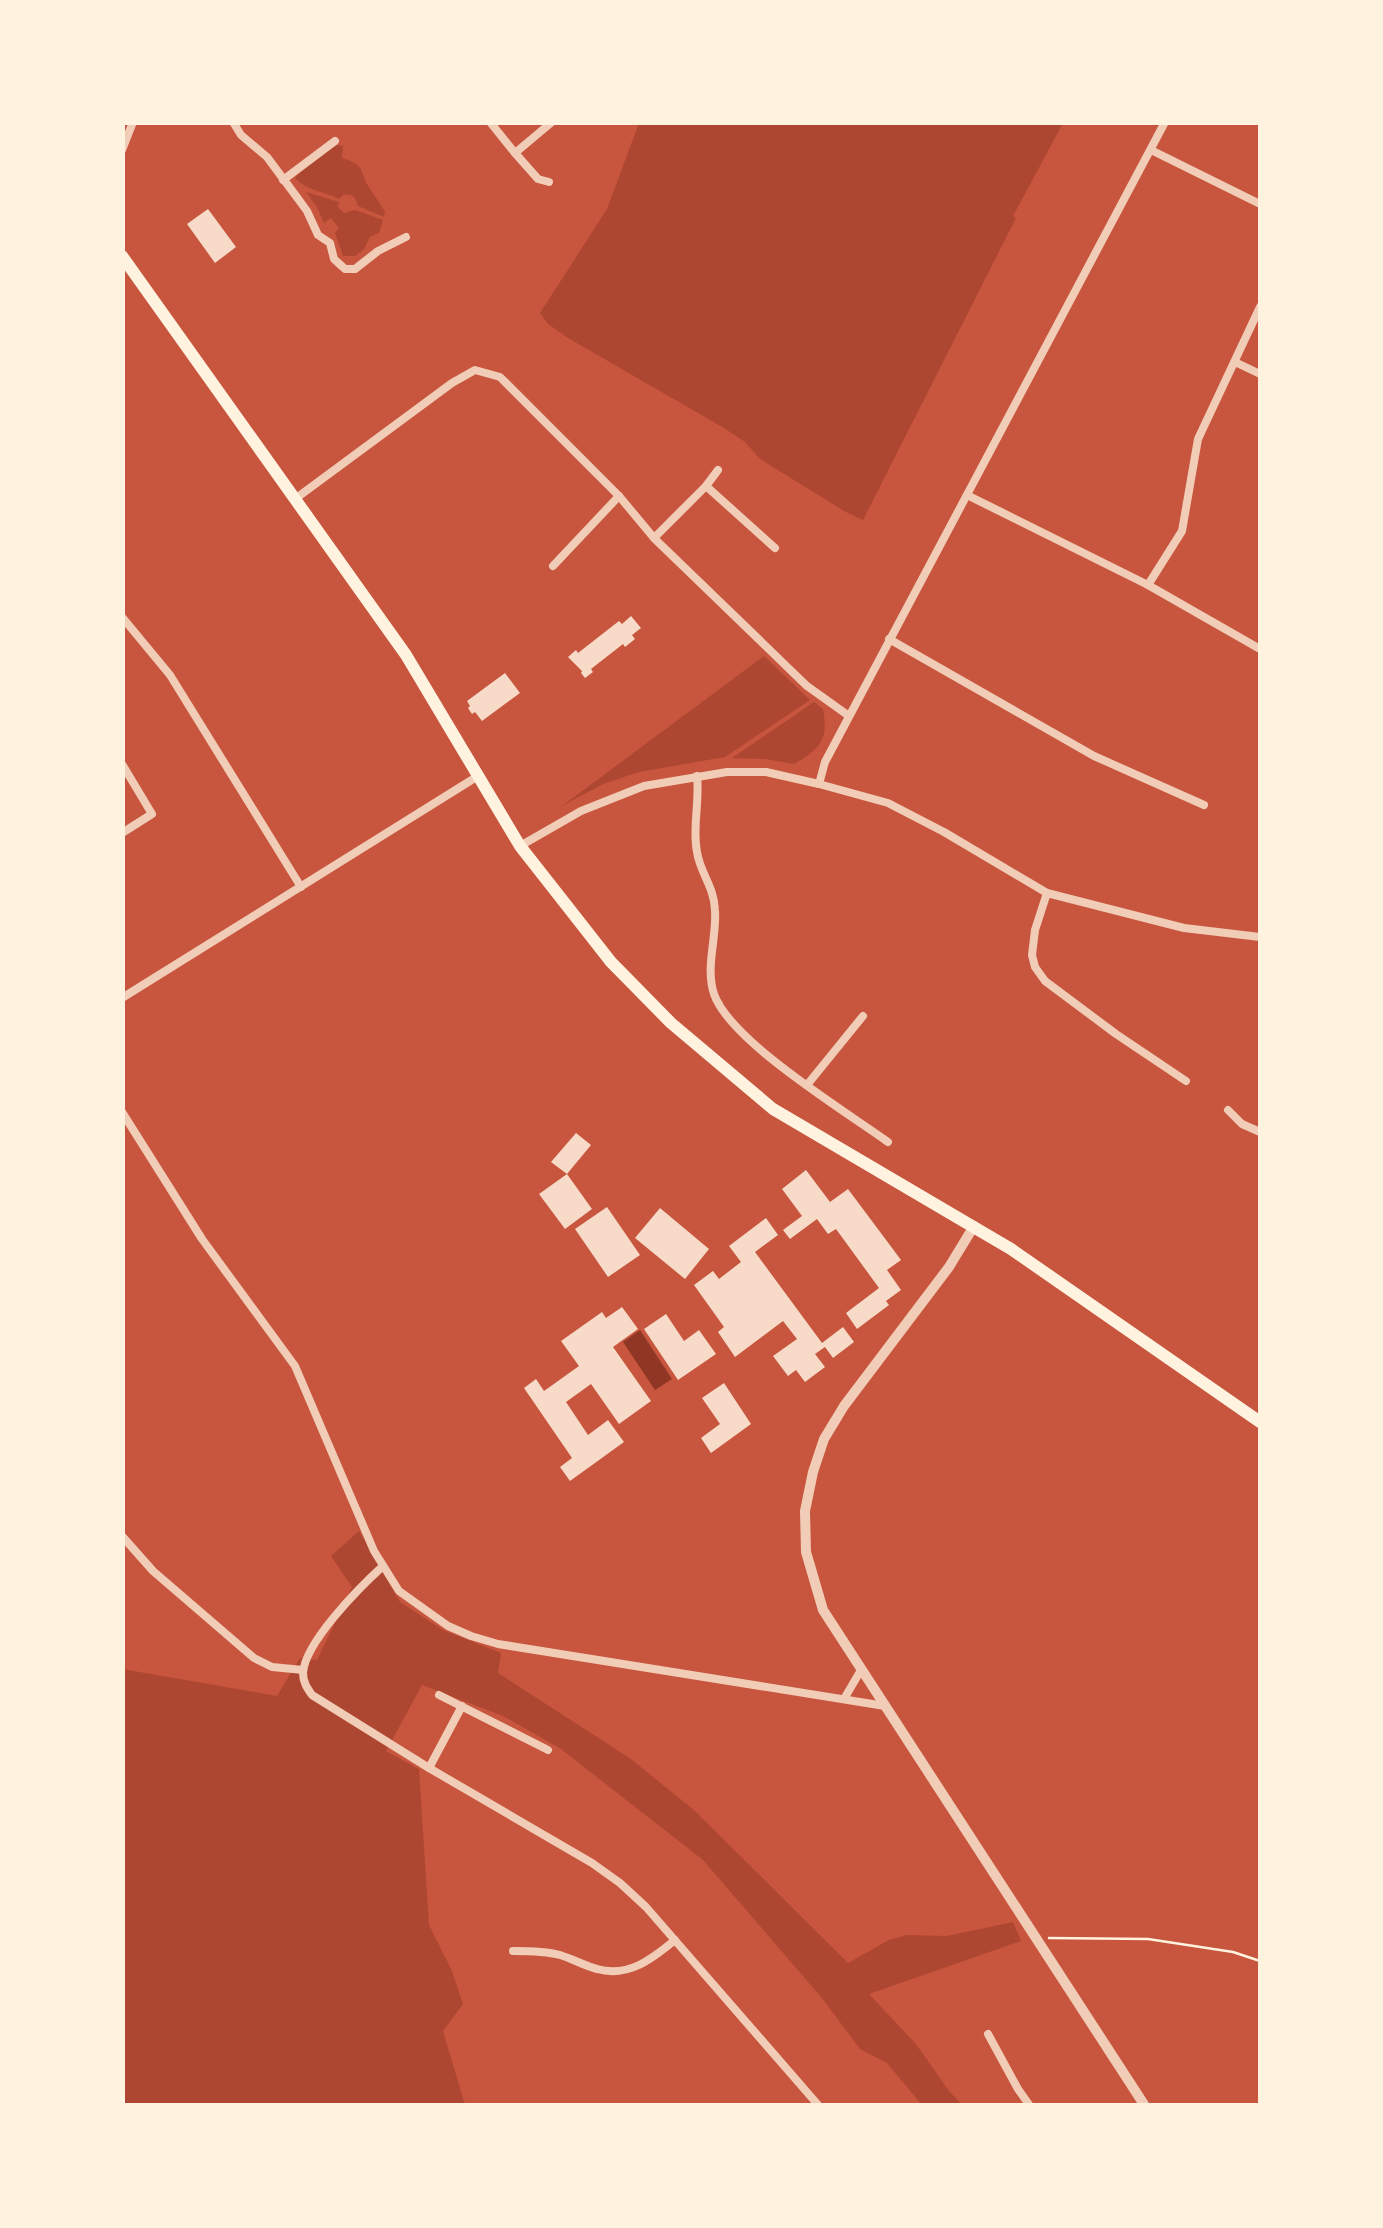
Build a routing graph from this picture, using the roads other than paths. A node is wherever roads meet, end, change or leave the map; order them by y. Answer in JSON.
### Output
{"nodes":[{"id":1,"x":133,"y":122,"type":"edge"},
{"id":2,"x":233,"y":122,"type":"edge"},
{"id":3,"x":490,"y":122,"type":"edge"},
{"id":4,"x":552,"y":122,"type":"edge"},
{"id":5,"x":1165,"y":122,"type":"edge"},
{"id":6,"x":335,"y":141,"type":"dead end"},
{"id":7,"x":122,"y":150,"type":"edge"},
{"id":8,"x":1150,"y":150,"type":"junction"},
{"id":9,"x":515,"y":153,"type":"junction"},
{"id":10,"x":284,"y":180,"type":"junction"},
{"id":11,"x":549,"y":182,"type":"dead end"},
{"id":12,"x":1260,"y":204,"type":"edge"},
{"id":13,"x":406,"y":236,"type":"dead end"},
{"id":14,"x":122,"y":256,"type":"edge"},
{"id":15,"x":1260,"y":306,"type":"edge"},
{"id":16,"x":1234,"y":362,"type":"junction"},
{"id":17,"x":1260,"y":374,"type":"edge"},
{"id":18,"x":718,"y":470,"type":"dead end"},
{"id":19,"x":706,"y":486,"type":"junction"},
{"id":20,"x":966,"y":495,"type":"junction"},
{"id":21,"x":619,"y":496,"type":"junction"},
{"id":22,"x":294,"y":499,"type":"junction"},
{"id":23,"x":654,"y":538,"type":"junction"},
{"id":24,"x":775,"y":548,"type":"dead end"},
{"id":25,"x":554,"y":566,"type":"dead end"},
{"id":26,"x":1148,"y":585,"type":"junction"},
{"id":27,"x":122,"y":617,"type":"edge"},
{"id":28,"x":889,"y":639,"type":"junction"},
{"id":29,"x":1260,"y":649,"type":"edge"},
{"id":30,"x":849,"y":716,"type":"junction"},
{"id":31,"x":122,"y":764,"type":"edge"},
{"id":32,"x":478,"y":776,"type":"junction"},
{"id":33,"x":697,"y":776,"type":"junction"},
{"id":34,"x":819,"y":784,"type":"junction"},
{"id":35,"x":1204,"y":805,"type":"dead end"},
{"id":36,"x":122,"y":832,"type":"edge"},
{"id":37,"x":520,"y":846,"type":"junction"},
{"id":38,"x":300,"y":887,"type":"junction"},
{"id":39,"x":1047,"y":893,"type":"junction"},
{"id":40,"x":1260,"y":937,"type":"edge"},
{"id":41,"x":122,"y":998,"type":"edge"},
{"id":42,"x":864,"y":1016,"type":"dead end"},
{"id":43,"x":1186,"y":1081,"type":"dead end"},
{"id":44,"x":808,"y":1085,"type":"junction"},
{"id":45,"x":1228,"y":1110,"type":"dead end"},
{"id":46,"x":122,"y":1112,"type":"edge"},
{"id":47,"x":1260,"y":1132,"type":"edge"},
{"id":48,"x":888,"y":1142,"type":"dead end"},
{"id":49,"x":974,"y":1226,"type":"junction"},
{"id":50,"x":1260,"y":1422,"type":"edge"},
{"id":51,"x":122,"y":1536,"type":"edge"},
{"id":52,"x":383,"y":1566,"type":"junction"},
{"id":53,"x":303,"y":1670,"type":"junction"},
{"id":54,"x":861,"y":1670,"type":"junction"},
{"id":55,"x":440,"y":1695,"type":"dead end"},
{"id":56,"x":844,"y":1699,"type":"junction"},
{"id":57,"x":462,"y":1706,"type":"junction"},
{"id":58,"x":885,"y":1706,"type":"junction"},
{"id":59,"x":548,"y":1750,"type":"dead end"},
{"id":60,"x":429,"y":1768,"type":"junction"},
{"id":61,"x":675,"y":1940,"type":"junction"},
{"id":62,"x":513,"y":1950,"type":"dead end"},
{"id":63,"x":988,"y":2034,"type":"dead end"},
{"id":64,"x":819,"y":2106,"type":"edge"},
{"id":65,"x":1030,"y":2106,"type":"edge"},
{"id":66,"x":1146,"y":2106,"type":"edge"}],
"edges":[{"from":1,"to":7,"type":"street"},
{"from":2,"to":10,"type":"street"},
{"from":3,"to":9,"type":"street"},
{"from":4,"to":9,"type":"street"},
{"from":5,"to":8,"type":"street"},
{"from":6,"to":10,"type":"street"},
{"from":8,"to":12,"type":"street"},
{"from":8,"to":20,"type":"street"},
{"from":9,"to":11,"type":"street"},
{"from":10,"to":13,"type":"street"},
{"from":14,"to":22,"type":"main road"},
{"from":15,"to":16,"type":"street"},
{"from":16,"to":17,"type":"street"},
{"from":16,"to":26,"type":"street"},
{"from":18,"to":19,"type":"street"},
{"from":19,"to":23,"type":"street"},
{"from":19,"to":24,"type":"street"},
{"from":20,"to":26,"type":"street"},
{"from":20,"to":28,"type":"street"},
{"from":21,"to":22,"type":"street"},
{"from":21,"to":23,"type":"street"},
{"from":21,"to":25,"type":"street"},
{"from":22,"to":32,"type":"main road"},
{"from":23,"to":30,"type":"street"},
{"from":26,"to":29,"type":"street"},
{"from":27,"to":38,"type":"street"},
{"from":28,"to":30,"type":"street"},
{"from":28,"to":35,"type":"street"},
{"from":30,"to":34,"type":"street"},
{"from":31,"to":36,"type":"street"},
{"from":32,"to":37,"type":"main road"},
{"from":32,"to":38,"type":"street"},
{"from":33,"to":34,"type":"street"},
{"from":33,"to":37,"type":"street"},
{"from":33,"to":44,"type":"street"},
{"from":34,"to":39,"type":"street"},
{"from":37,"to":49,"type":"main road"},
{"from":38,"to":41,"type":"street"},
{"from":39,"to":40,"type":"street"},
{"from":39,"to":43,"type":"street"},
{"from":42,"to":44,"type":"street"},
{"from":44,"to":48,"type":"street"},
{"from":45,"to":47,"type":"street"},
{"from":46,"to":52,"type":"street"},
{"from":49,"to":50,"type":"main road"},
{"from":49,"to":54,"type":"street"},
{"from":51,"to":53,"type":"street"},
{"from":52,"to":53,"type":"street"},
{"from":52,"to":56,"type":"street"},
{"from":53,"to":60,"type":"street"},
{"from":54,"to":56,"type":"street"},
{"from":54,"to":58,"type":"street"},
{"from":55,"to":57,"type":"street"},
{"from":56,"to":58,"type":"street"},
{"from":57,"to":59,"type":"street"},
{"from":57,"to":60,"type":"street"},
{"from":58,"to":66,"type":"street"},
{"from":60,"to":61,"type":"street"},
{"from":61,"to":62,"type":"street"},
{"from":61,"to":64,"type":"street"},
{"from":63,"to":65,"type":"street"}]}
